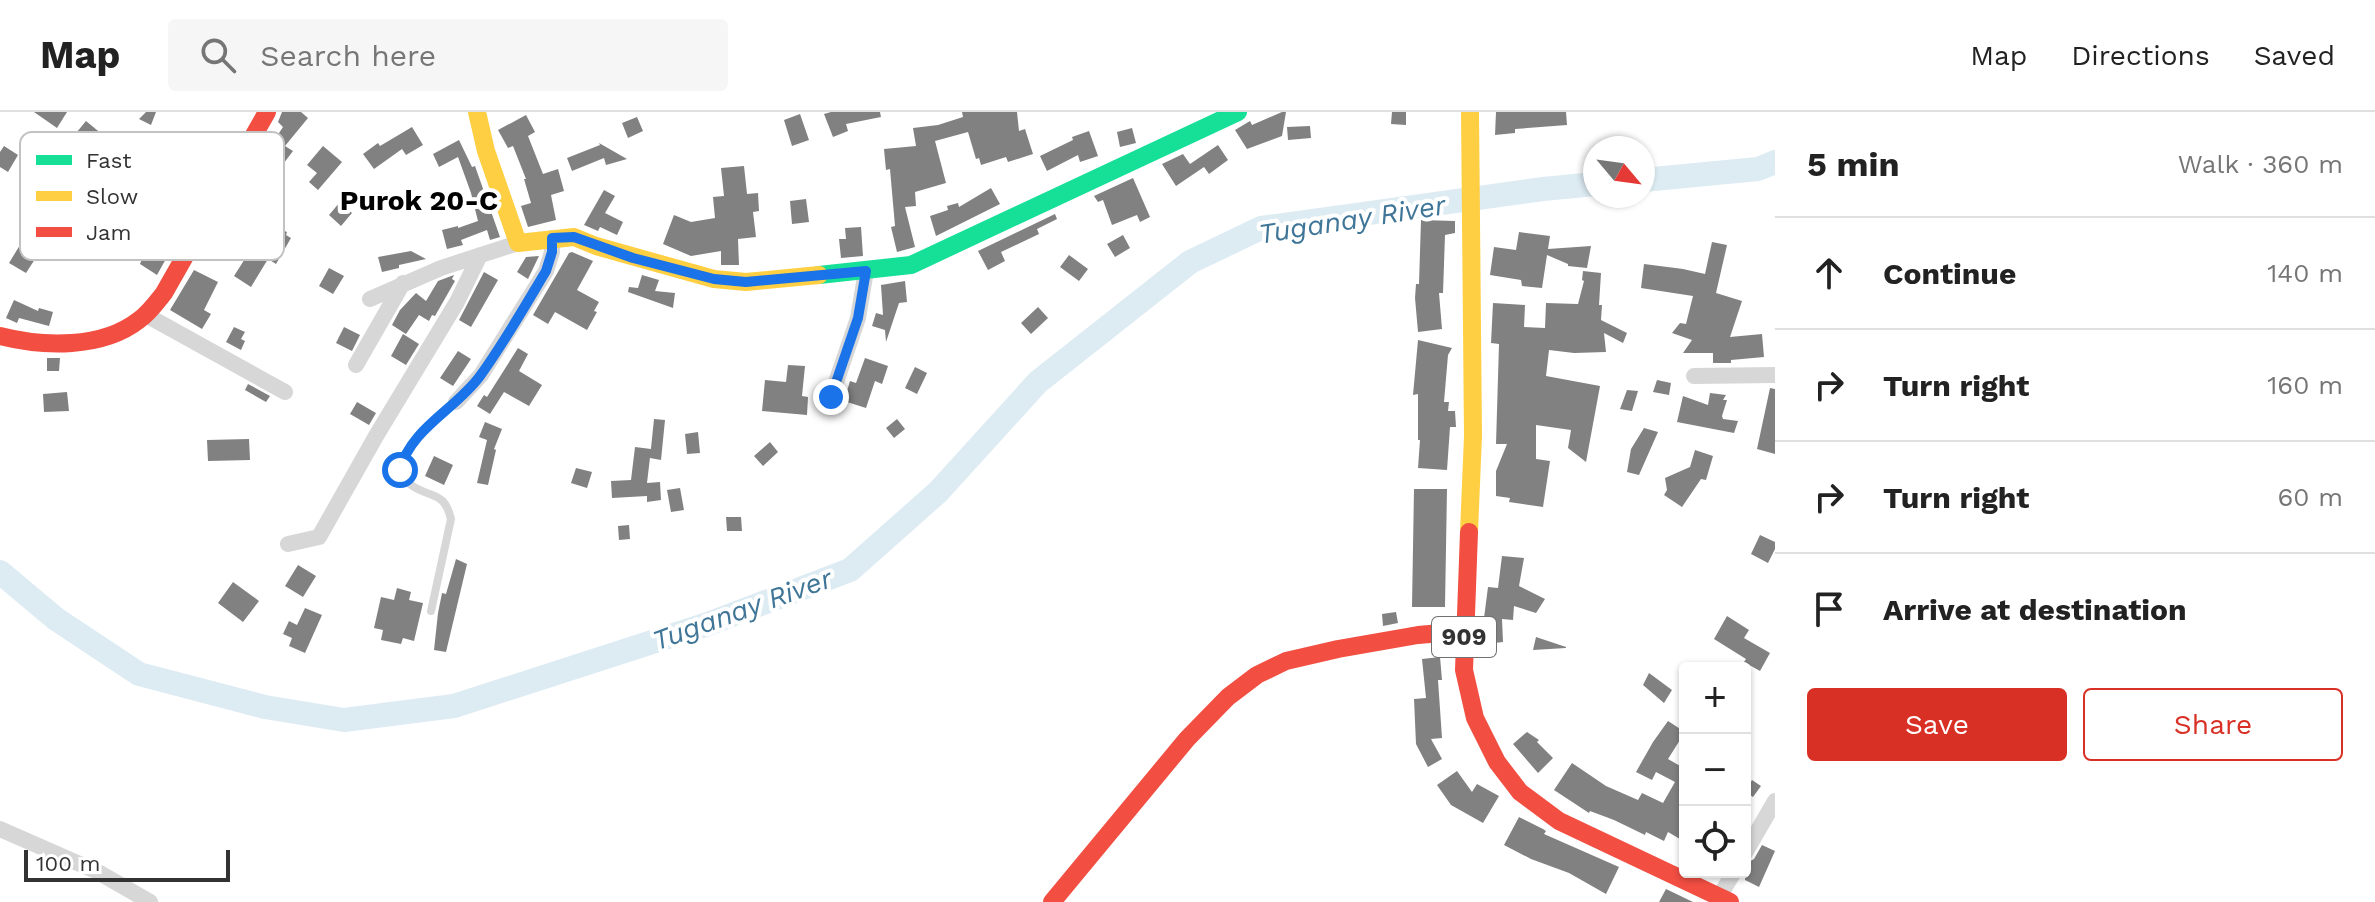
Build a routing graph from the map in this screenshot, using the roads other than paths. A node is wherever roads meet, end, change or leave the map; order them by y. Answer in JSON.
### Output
{"nodes":[{"id":1,"x":267,"y":112,"type":"edge"},
{"id":2,"x":477,"y":112,"type":"edge"},
{"id":3,"x":1238,"y":112,"type":"edge"},
{"id":4,"x":1470,"y":112,"type":"edge"},
{"id":5,"x":256,"y":132,"type":"edge"},
{"id":6,"x":552,"y":238,"type":"junction"},
{"id":7,"x":518,"y":243,"type":"junction"},
{"id":8,"x":480,"y":255,"type":"junction"},
{"id":9,"x":183,"y":260,"type":"edge"},
{"id":10,"x":866,"y":271,"type":"junction"},
{"id":11,"x":403,"y":283,"type":"junction"},
{"id":12,"x":370,"y":299,"type":"dead end"},
{"id":13,"x":146,"y":315,"type":"junction"},
{"id":14,"x":0,"y":336,"type":"edge"},
{"id":15,"x":356,"y":365,"type":"dead end"},
{"id":16,"x":1775,"y":375,"type":"edge"},
{"id":17,"x":1694,"y":376,"type":"dead end"},
{"id":18,"x":285,"y":392,"type":"dead end"},
{"id":19,"x":831,"y":397,"type":"dead end"},
{"id":20,"x":456,"y":402,"type":"joint"},
{"id":21,"x":288,"y":544,"type":"dead end"},
{"id":22,"x":431,"y":611,"type":"dead end"},
{"id":23,"x":1464,"y":631,"type":"junction"},
{"id":24,"x":1775,"y":801,"type":"edge"},
{"id":25,"x":0,"y":829,"type":"edge"},
{"id":26,"x":1751,"y":843,"type":"edge"},
{"id":27,"x":1729,"y":878,"type":"edge"},
{"id":28,"x":1713,"y":898,"type":"edge"},
{"id":29,"x":150,"y":902,"type":"edge"},
{"id":30,"x":1052,"y":902,"type":"edge"}],
"edges":[{"from":1,"to":5,"type":"street"},
{"from":2,"to":7,"type":"street"},
{"from":3,"to":10,"type":"street"},
{"from":4,"to":23,"type":"street","number":"909"},
{"from":6,"to":7,"type":"street"},
{"from":6,"to":10,"type":"street"},
{"from":6,"to":20,"type":"street"},
{"from":7,"to":8,"type":"street"},
{"from":8,"to":11,"type":"street"},
{"from":8,"to":21,"type":"street"},
{"from":9,"to":13,"type":"street"},
{"from":10,"to":19,"type":"street"},
{"from":11,"to":12,"type":"street"},
{"from":11,"to":15,"type":"street"},
{"from":13,"to":14,"type":"street"},
{"from":13,"to":18,"type":"street"},
{"from":16,"to":17,"type":"street"},
{"from":20,"to":22,"type":"lane"},
{"from":23,"to":28,"type":"street","number":"909"},
{"from":23,"to":30,"type":"street"},
{"from":24,"to":26,"type":"street"},
{"from":25,"to":29,"type":"street"},
{"from":27,"to":28,"type":"street"}]}
